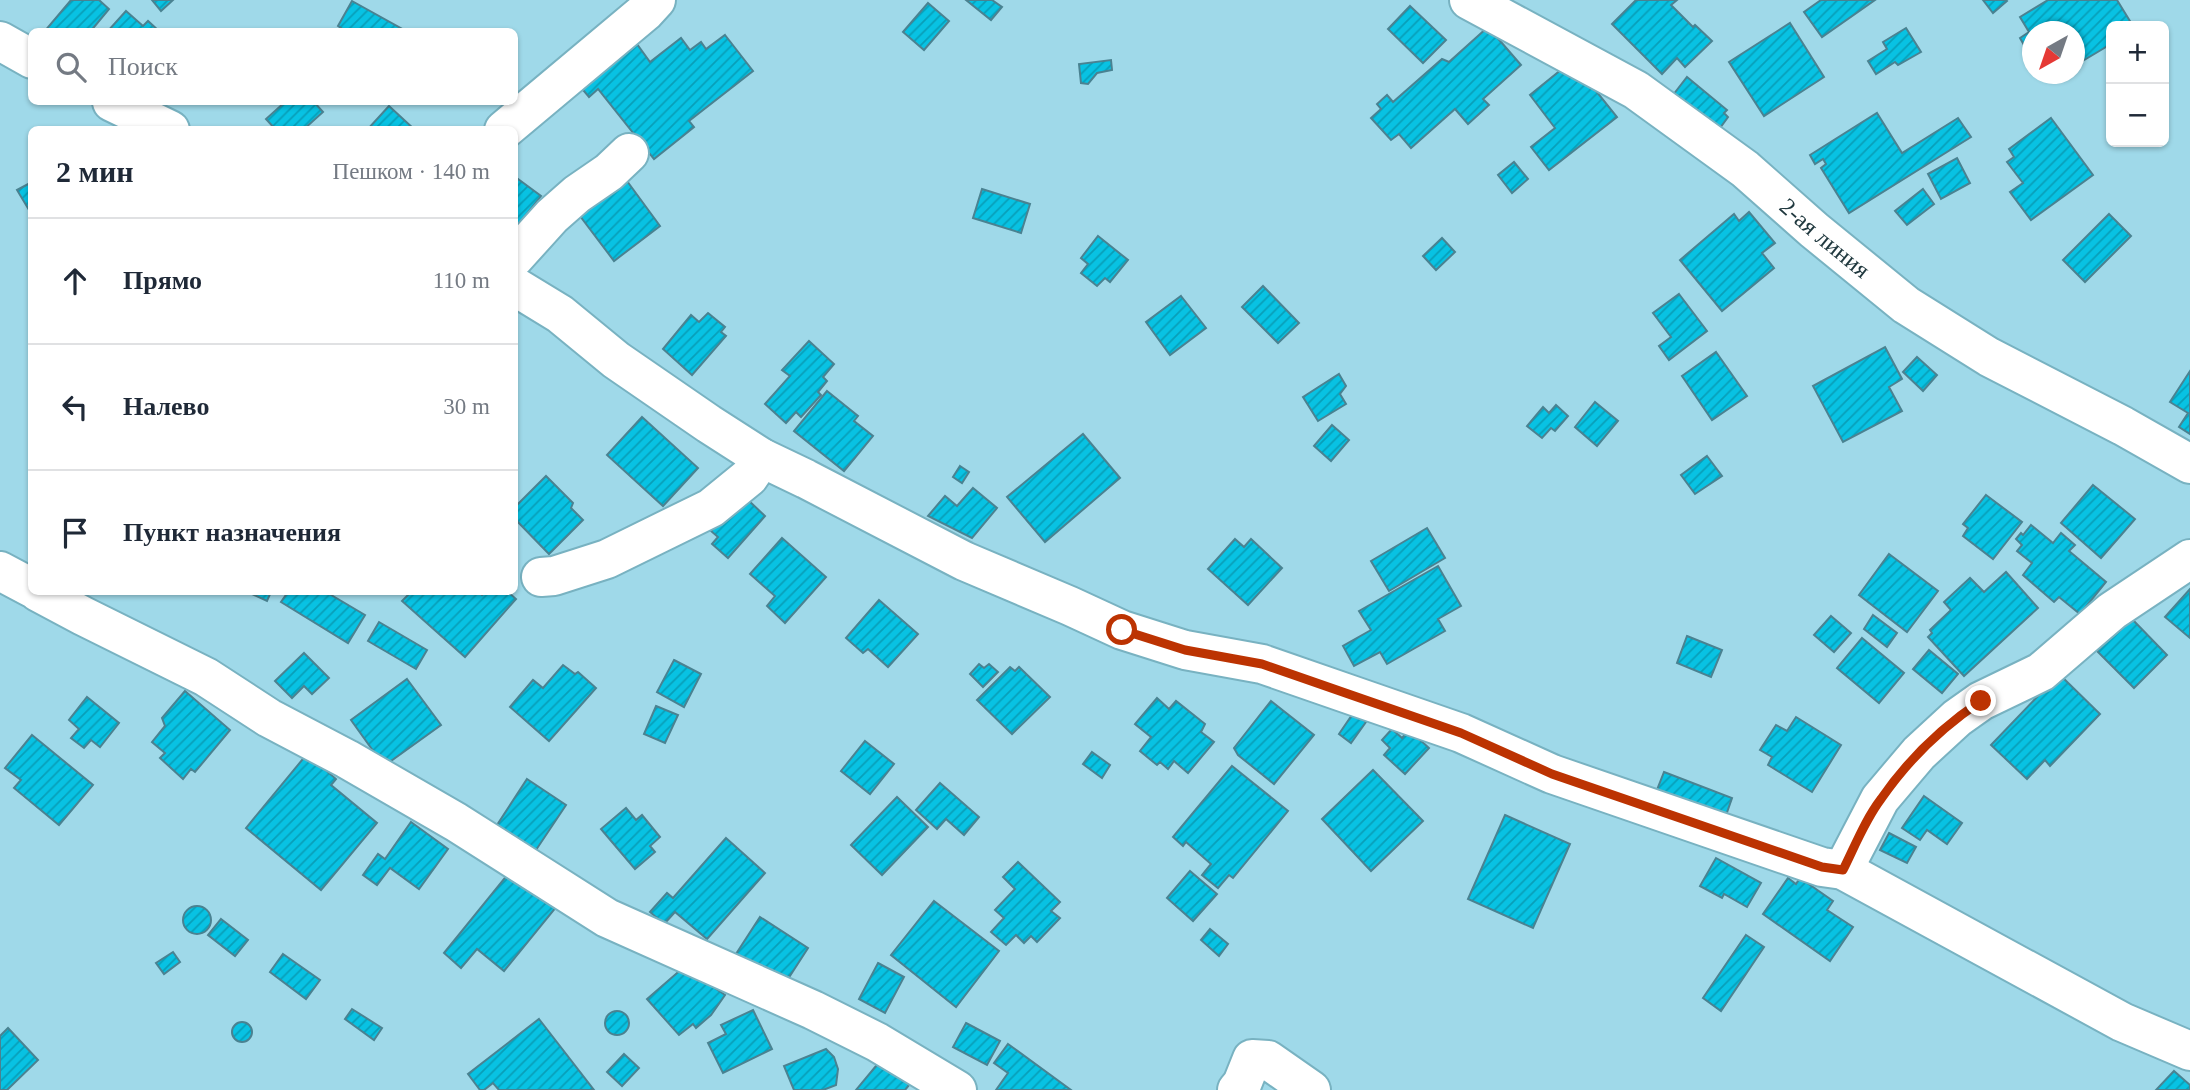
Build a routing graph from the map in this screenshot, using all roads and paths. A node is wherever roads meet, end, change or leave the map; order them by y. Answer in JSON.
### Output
{"nodes":[{"id":1,"x":656,"y":0,"type":"edge"},
{"id":2,"x":1469,"y":0,"type":"edge"},
{"id":3,"x":0,"y":41,"type":"edge"},
{"id":4,"x":28,"y":57,"type":"edge"},
{"id":5,"x":118,"y":105,"type":"edge"},
{"id":6,"x":162,"y":126,"type":"edge"},
{"id":7,"x":508,"y":126,"type":"edge"},
{"id":8,"x":629,"y":153,"type":"dead end"},
{"id":9,"x":518,"y":254,"type":"edge"},
{"id":10,"x":518,"y":288,"type":"edge"},
{"id":11,"x":762,"y":458,"type":"junction"},
{"id":12,"x":2190,"y":464,"type":"edge"},
{"id":13,"x":2190,"y":559,"type":"edge"},
{"id":14,"x":0,"y":570,"type":"edge"},
{"id":15,"x":541,"y":577,"type":"dead end"},
{"id":16,"x":28,"y":586,"type":"edge"},
{"id":17,"x":44,"y":595,"type":"edge"},
{"id":18,"x":1843,"y":870,"type":"junction"},
{"id":19,"x":2190,"y":1051,"type":"edge"},
{"id":20,"x":944,"y":1087,"type":"edge"},
{"id":21,"x":1237,"y":1090,"type":"edge"},
{"id":22,"x":1311,"y":1090,"type":"edge"}],
"edges":[{"from":1,"to":7,"type":"street"},
{"from":2,"to":12,"type":"street","name":"2-ая линия"},
{"from":3,"to":4,"type":"street"},
{"from":5,"to":6,"type":"street"},
{"from":8,"to":9,"type":"street"},
{"from":10,"to":11,"type":"street"},
{"from":11,"to":15,"type":"street"},
{"from":11,"to":18,"type":"street"},
{"from":13,"to":18,"type":"street"},
{"from":14,"to":16,"type":"street"},
{"from":17,"to":20,"type":"street"},
{"from":18,"to":19,"type":"street"},
{"from":21,"to":22,"type":"street"}]}
